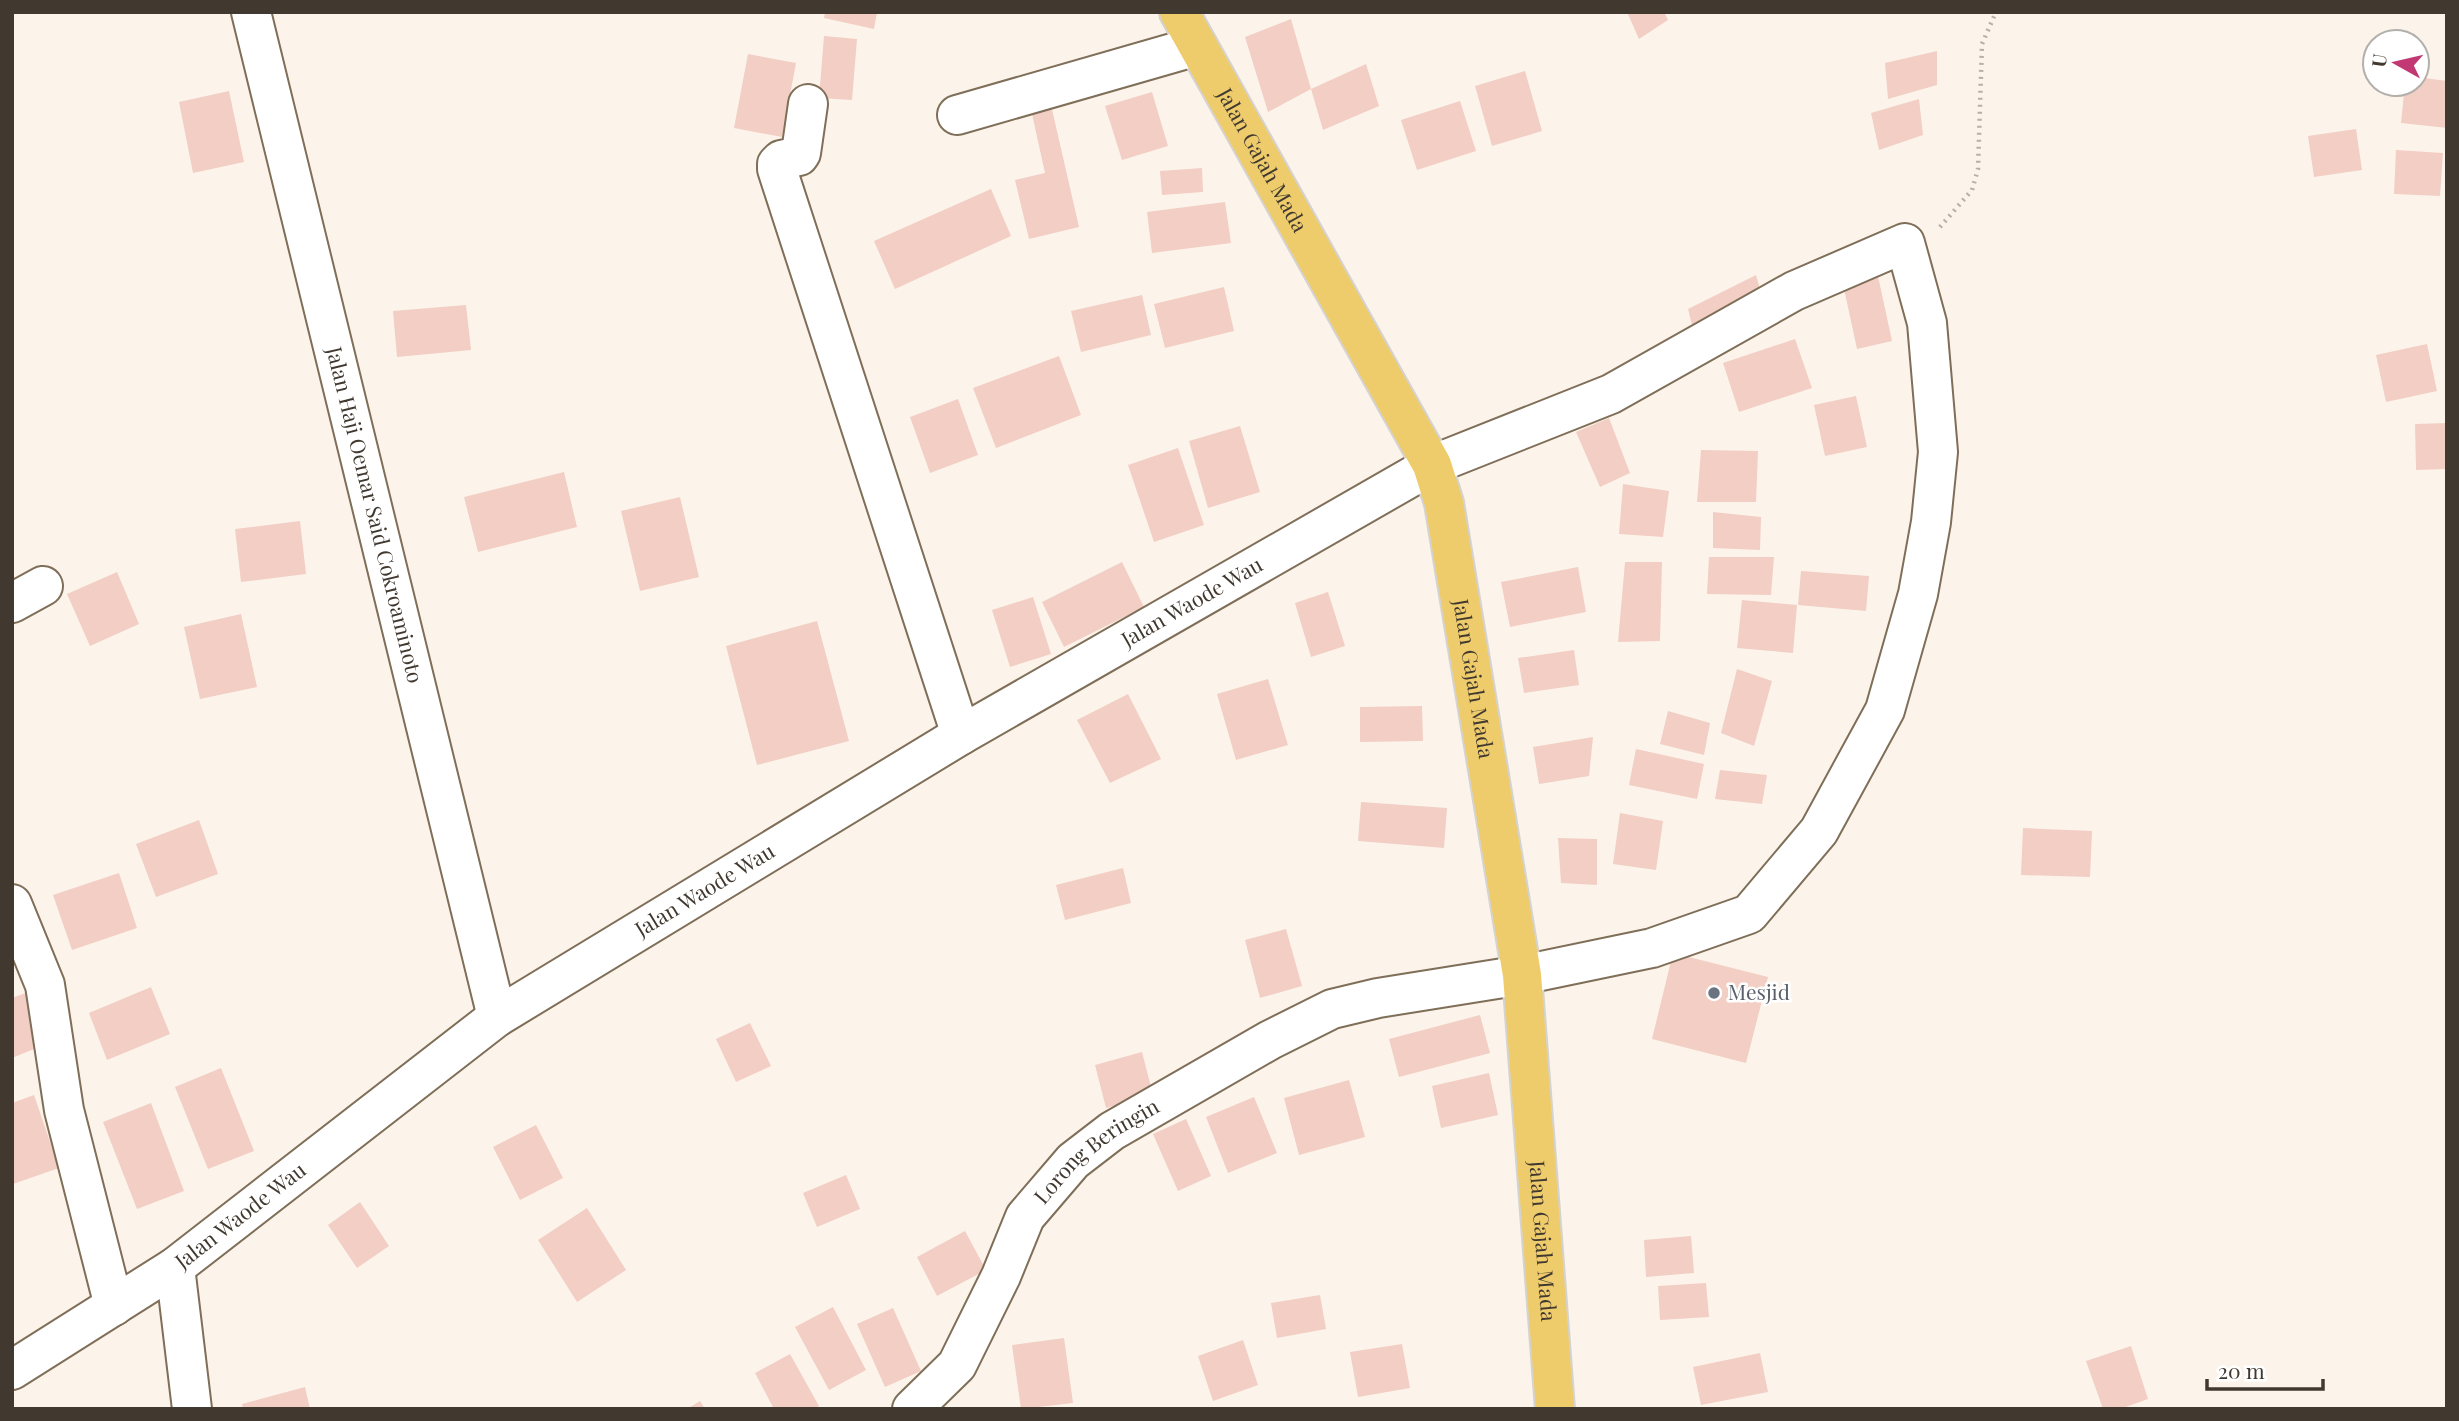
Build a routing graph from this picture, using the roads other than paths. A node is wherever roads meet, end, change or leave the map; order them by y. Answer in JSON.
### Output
{"nodes":[{"id":1,"x":251,"y":12,"type":"edge"},
{"id":2,"x":1179,"y":12,"type":"edge"},
{"id":3,"x":1198,"y":46,"type":"junction"},
{"id":4,"x":808,"y":104,"type":"dead end"},
{"id":5,"x":957,"y":115,"type":"dead end"},
{"id":6,"x":1905,"y":243,"type":"joint"},
{"id":7,"x":1432,"y":464,"type":"junction"},
{"id":8,"x":961,"y":735,"type":"junction"},
{"id":9,"x":12,"y":904,"type":"edge"},
{"id":10,"x":1522,"y":975,"type":"junction"},
{"id":11,"x":496,"y":1017,"type":"junction"},
{"id":12,"x":175,"y":1267,"type":"junction"},
{"id":13,"x":114,"y":1306,"type":"junction"},
{"id":14,"x":12,"y":1370,"type":"edge"},
{"id":15,"x":192,"y":1409,"type":"edge"},
{"id":16,"x":912,"y":1409,"type":"edge"},
{"id":17,"x":1555,"y":1409,"type":"edge"}],
"edges":[{"from":1,"to":11,"type":"street","name":"Jalan Haji Oemar Said Cokroaminoto"},
{"from":2,"to":3,"type":"highway","name":"Jalan Gajah Mada"},
{"from":3,"to":5,"type":"street"},
{"from":3,"to":7,"type":"highway","name":"Jalan Gajah Mada"},
{"from":4,"to":8,"type":"street"},
{"from":6,"to":7,"type":"street","name":"Jalan Waode Wau"},
{"from":6,"to":10,"type":"street","name":"Lorong Beringin"},
{"from":7,"to":8,"type":"street","name":"Jalan Waode Wau"},
{"from":7,"to":10,"type":"highway","name":"Jalan Gajah Mada"},
{"from":8,"to":11,"type":"street","name":"Jalan Waode Wau"},
{"from":9,"to":13,"type":"street"},
{"from":10,"to":16,"type":"street","name":"Lorong Beringin"},
{"from":10,"to":17,"type":"highway","name":"Jalan Gajah Mada"},
{"from":11,"to":12,"type":"street","name":"Jalan Waode Wau"},
{"from":12,"to":13,"type":"street","name":"Jalan Waode Wau"},
{"from":12,"to":15,"type":"street"},
{"from":13,"to":14,"type":"street","name":"Jalan Waode Wau"}]}
